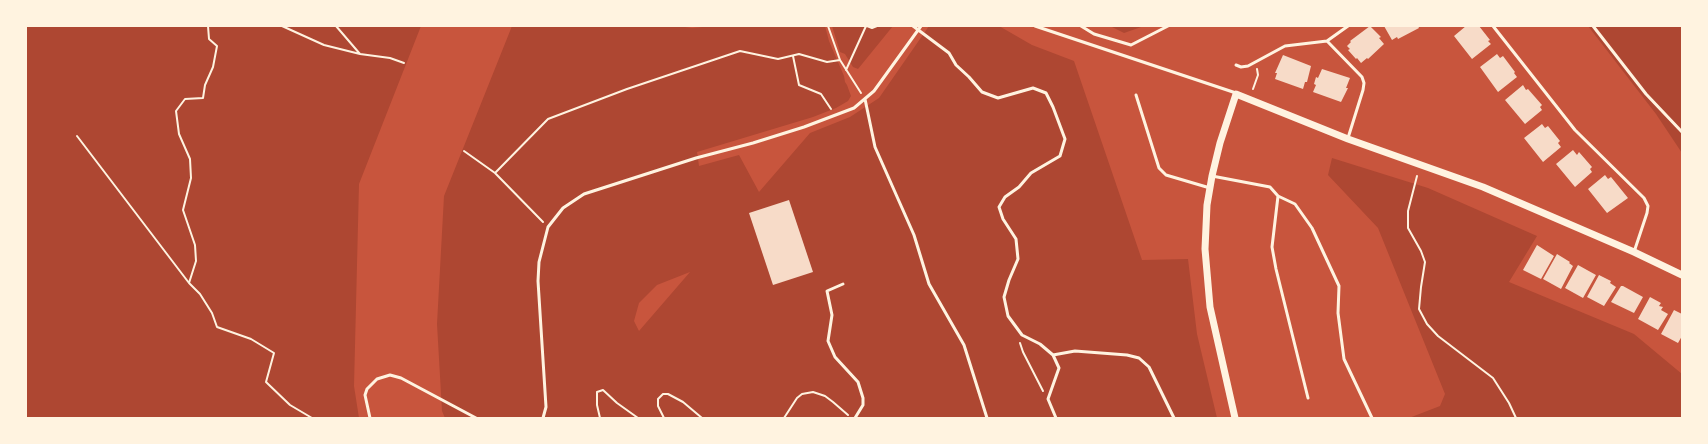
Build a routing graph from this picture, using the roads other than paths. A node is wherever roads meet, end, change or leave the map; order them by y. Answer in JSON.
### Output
{"nodes":[{"id":1,"x":913,"y":26,"type":"edge"},
{"id":2,"x":921,"y":26,"type":"edge"},
{"id":3,"x":1035,"y":26,"type":"edge"},
{"id":4,"x":1081,"y":26,"type":"edge"},
{"id":5,"x":1168,"y":26,"type":"edge"},
{"id":6,"x":1348,"y":26,"type":"edge"},
{"id":7,"x":1493,"y":26,"type":"edge"},
{"id":8,"x":1593,"y":26,"type":"edge"},
{"id":9,"x":919,"y":30,"type":"junction"},
{"id":10,"x":1327,"y":41,"type":"junction"},
{"id":11,"x":1236,"y":65,"type":"dead end"},
{"id":12,"x":1236,"y":94,"type":"junction"},
{"id":13,"x":1136,"y":95,"type":"dead end"},
{"id":14,"x":865,"y":99,"type":"junction"},
{"id":15,"x":1682,"y":132,"type":"edge"},
{"id":16,"x":1348,"y":140,"type":"junction"},
{"id":17,"x":1212,"y":176,"type":"junction"},
{"id":18,"x":1210,"y":188,"type":"junction"},
{"id":19,"x":1278,"y":196,"type":"junction"},
{"id":20,"x":1634,"y":252,"type":"junction"},
{"id":21,"x":1682,"y":275,"type":"edge"},
{"id":22,"x":843,"y":284,"type":"dead end"},
{"id":23,"x":1054,"y":354,"type":"junction"},
{"id":24,"x":1308,"y":398,"type":"dead end"},
{"id":25,"x":370,"y":418,"type":"edge"},
{"id":26,"x":476,"y":418,"type":"edge"},
{"id":27,"x":543,"y":418,"type":"edge"},
{"id":28,"x":855,"y":418,"type":"edge"},
{"id":29,"x":987,"y":418,"type":"edge"},
{"id":30,"x":1056,"y":418,"type":"edge"},
{"id":31,"x":1174,"y":418,"type":"edge"},
{"id":32,"x":1236,"y":418,"type":"edge"},
{"id":33,"x":1372,"y":418,"type":"edge"}],
"edges":[{"from":1,"to":9,"type":"lane"},
{"from":2,"to":9,"type":"lane"},
{"from":3,"to":12,"type":"lane"},
{"from":4,"to":5,"type":"lane"},
{"from":6,"to":10,"type":"lane"},
{"from":7,"to":20,"type":"lane"},
{"from":8,"to":15,"type":"lane"},
{"from":9,"to":14,"type":"lane"},
{"from":9,"to":23,"type":"lane"},
{"from":10,"to":11,"type":"lane"},
{"from":10,"to":16,"type":"lane"},
{"from":12,"to":16,"type":"street"},
{"from":12,"to":17,"type":"street"},
{"from":13,"to":18,"type":"lane"},
{"from":14,"to":27,"type":"lane"},
{"from":14,"to":29,"type":"lane"},
{"from":16,"to":20,"type":"street"},
{"from":17,"to":18,"type":"street"},
{"from":17,"to":19,"type":"lane"},
{"from":18,"to":32,"type":"street"},
{"from":19,"to":24,"type":"lane"},
{"from":19,"to":33,"type":"lane"},
{"from":20,"to":21,"type":"street"},
{"from":22,"to":28,"type":"lane"},
{"from":23,"to":30,"type":"lane"},
{"from":23,"to":31,"type":"lane"},
{"from":25,"to":26,"type":"lane"}]}
